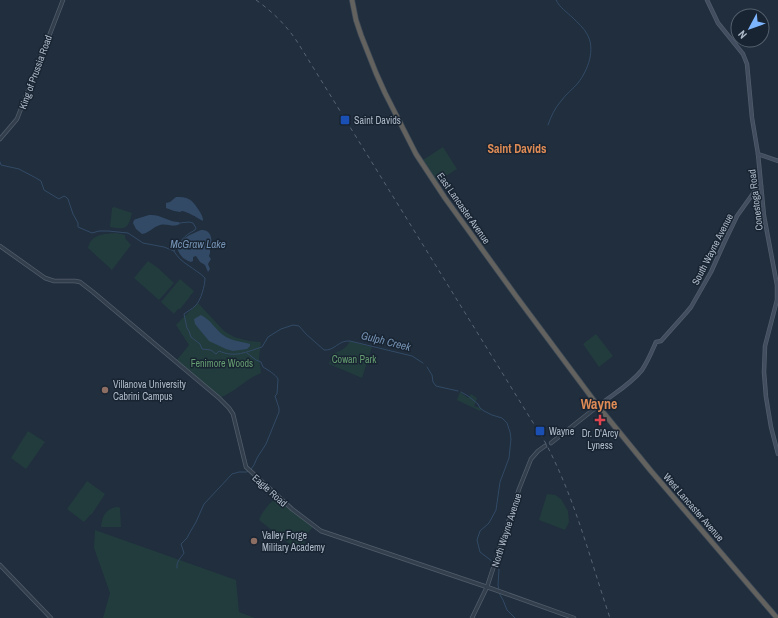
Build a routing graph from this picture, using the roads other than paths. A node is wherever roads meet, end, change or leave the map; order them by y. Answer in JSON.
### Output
{"nodes":[{"id":1,"x":62,"y":0,"type":"edge"},
{"id":2,"x":352,"y":0,"type":"edge"},
{"id":3,"x":707,"y":0,"type":"edge"},
{"id":4,"x":0,"y":139,"type":"edge"},
{"id":5,"x":758,"y":154,"type":"junction"},
{"id":6,"x":778,"y":161,"type":"edge"},
{"id":7,"x":761,"y":186,"type":"junction"},
{"id":8,"x":0,"y":246,"type":"edge"},
{"id":9,"x":598,"y":406,"type":"junction"},
{"id":10,"x":551,"y":443,"type":"dead end"},
{"id":11,"x":545,"y":446,"type":"dead end"},
{"id":12,"x":778,"y":454,"type":"edge"},
{"id":13,"x":0,"y":565,"type":"edge"},
{"id":14,"x":487,"y":587,"type":"junction"},
{"id":15,"x":51,"y":618,"type":"edge"},
{"id":16,"x":472,"y":618,"type":"edge"},
{"id":17,"x":574,"y":618,"type":"edge"},
{"id":18,"x":777,"y":618,"type":"edge"}],
"edges":[{"from":1,"to":4,"type":"street","name":"King of Prussia Road"},
{"from":2,"to":9,"type":"highway","name":"East Lancaster Avenue"},
{"from":3,"to":5,"type":"main road","name":"Conestoga Road"},
{"from":5,"to":6,"type":"main road"},
{"from":5,"to":7,"type":"main road","name":"Conestoga Road"},
{"from":7,"to":9,"type":"main road","name":"South Wayne Avenue"},
{"from":7,"to":12,"type":"main road","name":"Conestoga Road"},
{"from":8,"to":14,"type":"street","name":"Eagle Road"},
{"from":9,"to":10,"type":"street"},
{"from":9,"to":18,"type":"highway","name":"West Lancaster Avenue"},
{"from":11,"to":14,"type":"street","name":"North Wayne Avenue"},
{"from":13,"to":15,"type":"street"},
{"from":14,"to":16,"type":"street","name":"North Wayne Avenue"},
{"from":14,"to":17,"type":"street","name":"Eagle Road"}]}
